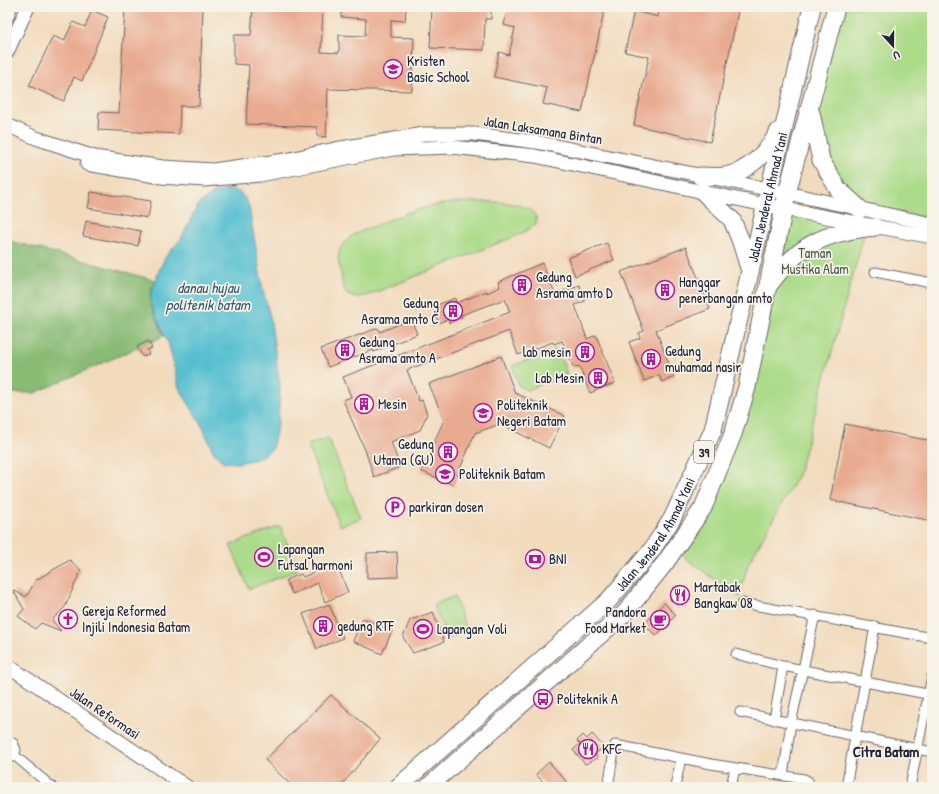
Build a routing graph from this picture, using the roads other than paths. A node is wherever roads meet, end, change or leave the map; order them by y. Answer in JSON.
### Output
{"nodes":[{"id":1,"x":10,"y":7,"type":"edge"},
{"id":2,"x":28,"y":7,"type":"edge"},
{"id":3,"x":812,"y":7,"type":"edge"},
{"id":4,"x":836,"y":7,"type":"edge"},
{"id":5,"x":7,"y":16,"type":"edge"},
{"id":6,"x":7,"y":52,"type":"edge"},
{"id":7,"x":810,"y":109,"type":"junction"},
{"id":8,"x":785,"y":122,"type":"junction"},
{"id":9,"x":7,"y":125,"type":"edge"},
{"id":10,"x":7,"y":134,"type":"edge"},
{"id":11,"x":536,"y":142,"type":"junction"},
{"id":12,"x":535,"y":156,"type":"junction"},
{"id":13,"x":701,"y":183,"type":"junction"},
{"id":14,"x":769,"y":197,"type":"junction"},
{"id":15,"x":786,"y":201,"type":"junction"},
{"id":16,"x":860,"y":209,"type":"junction"},
{"id":17,"x":932,"y":224,"type":"edge"},
{"id":18,"x":875,"y":226,"type":"junction"},
{"id":19,"x":932,"y":237,"type":"edge"},
{"id":20,"x":875,"y":272,"type":"dead end"},
{"id":21,"x":750,"y":273,"type":"junction"},
{"id":22,"x":932,"y":284,"type":"edge"},
{"id":23,"x":768,"y":286,"type":"junction"},
{"id":24,"x":651,"y":551,"type":"junction"},
{"id":25,"x":665,"y":563,"type":"junction"},
{"id":26,"x":742,"y":602,"type":"dead end"},
{"id":27,"x":815,"y":615,"type":"junction"},
{"id":28,"x":875,"y":626,"type":"junction"},
{"id":29,"x":932,"y":638,"type":"edge"},
{"id":30,"x":736,"y":654,"type":"dead end"},
{"id":31,"x":783,"y":666,"type":"junction"},
{"id":32,"x":8,"y":668,"type":"edge"},
{"id":33,"x":802,"y":669,"type":"junction"},
{"id":34,"x":932,"y":676,"type":"edge"},
{"id":35,"x":865,"y":682,"type":"junction"},
{"id":36,"x":930,"y":695,"type":"edge"},
{"id":37,"x":740,"y":712,"type":"dead end"},
{"id":38,"x":774,"y":720,"type":"junction"},
{"id":39,"x":791,"y":723,"type":"junction"},
{"id":40,"x":856,"y":736,"type":"junction"},
{"id":41,"x":7,"y":741,"type":"edge"},
{"id":42,"x":916,"y":748,"type":"junction"},
{"id":43,"x":932,"y":752,"type":"edge"},
{"id":44,"x":11,"y":756,"type":"edge"},
{"id":45,"x":682,"y":758,"type":"junction"},
{"id":46,"x":735,"y":768,"type":"junction"},
{"id":47,"x":784,"y":776,"type":"junction"},
{"id":48,"x":52,"y":787,"type":"edge"},
{"id":49,"x":187,"y":787,"type":"edge"},
{"id":50,"x":398,"y":787,"type":"edge"},
{"id":51,"x":428,"y":787,"type":"edge"},
{"id":52,"x":608,"y":787,"type":"edge"},
{"id":53,"x":676,"y":787,"type":"edge"},
{"id":54,"x":731,"y":787,"type":"edge"},
{"id":55,"x":810,"y":787,"type":"edge"},
{"id":56,"x":846,"y":787,"type":"edge"},
{"id":57,"x":910,"y":787,"type":"edge"}],
"edges":[{"from":1,"to":5,"type":"main road"},
{"from":2,"to":6,"type":"main road"},
{"from":3,"to":8,"type":"highway","name":"Jalan Jenderal Ahmad Yani","number":"39"},
{"from":4,"to":7,"type":"highway","name":"Jalan Jenderal Ahmad Yani","number":"39"},
{"from":7,"to":15,"type":"highway","name":"Jalan Jenderal Ahmad Yani","number":"39"},
{"from":7,"to":16,"type":"highway"},
{"from":8,"to":13,"type":"highway"},
{"from":8,"to":14,"type":"highway","name":"Jalan Jenderal Ahmad Yani","number":"39"},
{"from":9,"to":11,"type":"main road","name":"Jalan Laksamana Bintan"},
{"from":10,"to":12,"type":"main road","name":"Jalan Laksamana Bintan"},
{"from":11,"to":12,"type":"main road"},
{"from":11,"to":13,"type":"main road","name":"Jalan Laksamana Bintan"},
{"from":12,"to":13,"type":"main road","name":"Jalan Laksamana Bintan"},
{"from":13,"to":14,"type":"main road","name":"Jalan Laksamana Bintan"},
{"from":13,"to":21,"type":"highway"},
{"from":14,"to":15,"type":"main road","name":"Jalan Laksamana Bintan"},
{"from":14,"to":21,"type":"highway","name":"Jalan Jenderal Ahmad Yani","number":"39"},
{"from":15,"to":16,"type":"main road","name":"Jalan Laksamana Bintan"},
{"from":15,"to":18,"type":"main road","name":"Jalan Laksamana Bintan"},
{"from":15,"to":23,"type":"highway","name":"Jalan Jenderal Ahmad Yani","number":"39"},
{"from":16,"to":17,"type":"main road","name":"Jalan Laksamana Bintan"},
{"from":18,"to":19,"type":"main road","name":"Jalan Laksamana Bintan"},
{"from":18,"to":23,"type":"highway"},
{"from":20,"to":22,"type":"street"},
{"from":21,"to":24,"type":"highway","name":"Jalan Jenderal Ahmad Yani","number":"39"},
{"from":23,"to":25,"type":"highway","name":"Jalan Jenderal Ahmad Yani","number":"39"},
{"from":24,"to":25,"type":"highway"},
{"from":24,"to":50,"type":"highway","name":"Jalan Jenderal Ahmad Yani","number":"39"},
{"from":25,"to":51,"type":"highway","name":"Jalan Jenderal Ahmad Yani","number":"39"},
{"from":26,"to":27,"type":"street"},
{"from":27,"to":28,"type":"street"},
{"from":27,"to":33,"type":"street"},
{"from":28,"to":29,"type":"street"},
{"from":28,"to":35,"type":"street"},
{"from":30,"to":31,"type":"street"},
{"from":31,"to":33,"type":"street"},
{"from":31,"to":38,"type":"street"},
{"from":32,"to":49,"type":"main road","name":"Jalan Reformasi"},
{"from":33,"to":35,"type":"street"},
{"from":33,"to":39,"type":"street"},
{"from":34,"to":36,"type":"street"},
{"from":35,"to":36,"type":"street"},
{"from":35,"to":40,"type":"street"},
{"from":36,"to":42,"type":"street"},
{"from":37,"to":38,"type":"street"},
{"from":38,"to":39,"type":"street"},
{"from":39,"to":40,"type":"street"},
{"from":39,"to":47,"type":"street"},
{"from":40,"to":42,"type":"street"},
{"from":40,"to":56,"type":"street"},
{"from":41,"to":44,"type":"street"},
{"from":42,"to":43,"type":"street"},
{"from":42,"to":57,"type":"street"},
{"from":44,"to":48,"type":"street"},
{"from":45,"to":46,"type":"street"},
{"from":45,"to":52,"type":"street"},
{"from":45,"to":53,"type":"street"},
{"from":46,"to":47,"type":"street"},
{"from":46,"to":54,"type":"street"},
{"from":47,"to":55,"type":"street"}]}
